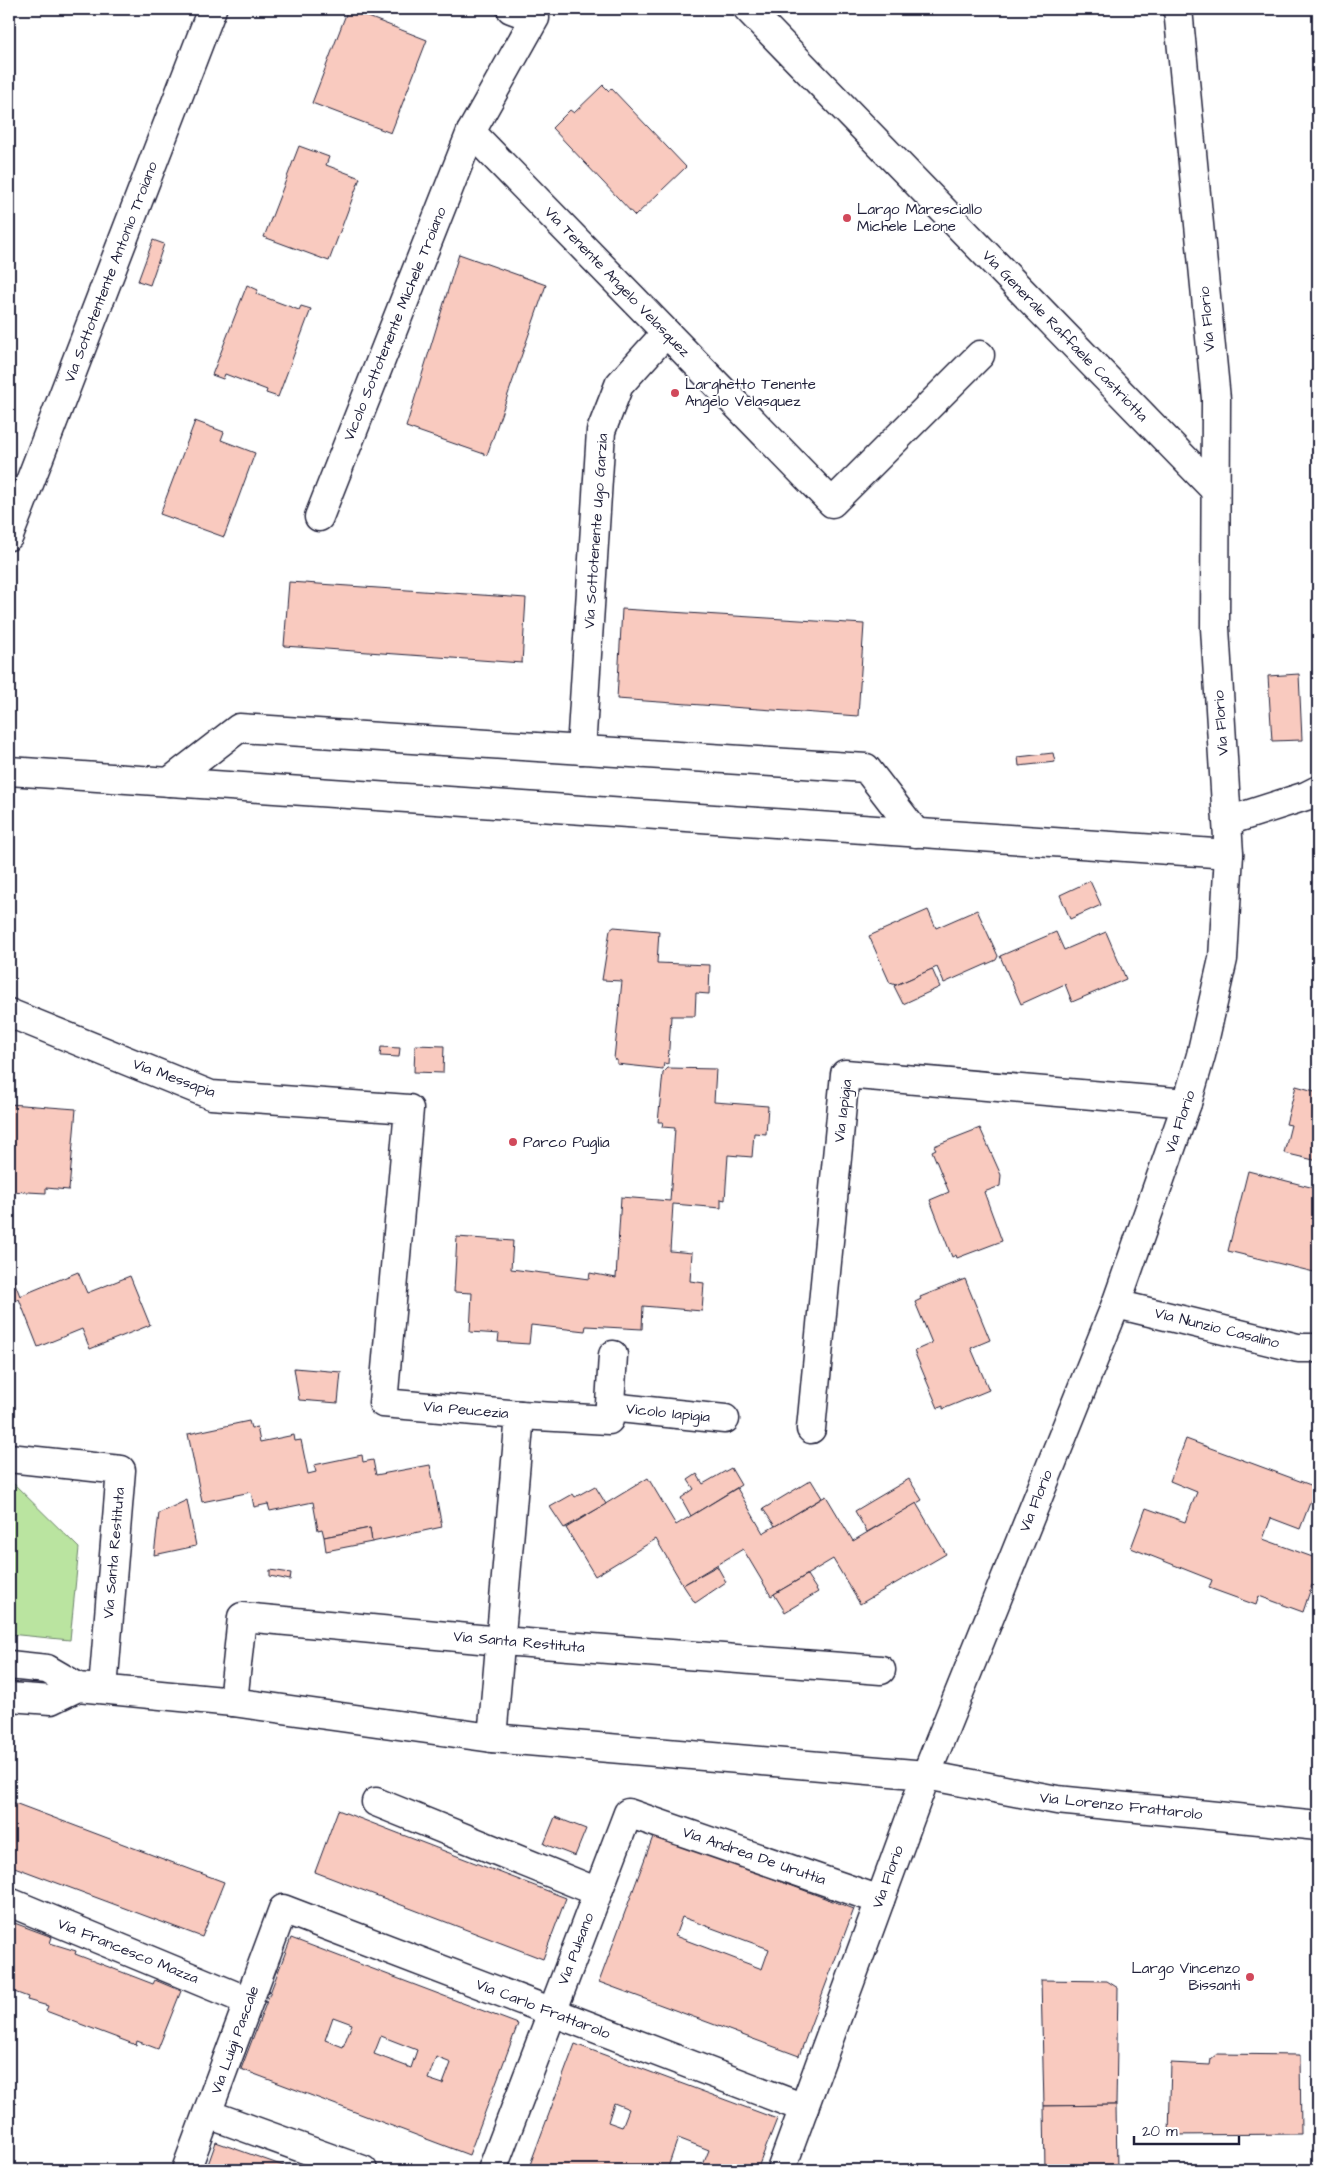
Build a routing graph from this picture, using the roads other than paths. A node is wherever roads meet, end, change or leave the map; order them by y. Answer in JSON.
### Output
{"nodes":[{"id":1,"x":212,"y":9,"type":"edge"},
{"id":2,"x":511,"y":9,"type":"edge"},
{"id":3,"x":748,"y":9,"type":"edge"},
{"id":4,"x":1178,"y":9,"type":"edge"},
{"id":5,"x":471,"y":132,"type":"junction"},
{"id":6,"x":666,"y":333,"type":"junction"},
{"id":7,"x":980,"y":355,"type":"dead end"},
{"id":8,"x":1215,"y":490,"type":"junction"},
{"id":9,"x":319,"y":517,"type":"dead end"},
{"id":10,"x":9,"y":536,"type":"edge"},
{"id":11,"x":581,"y":750,"type":"junction"},
{"id":12,"x":9,"y":771,"type":"edge"},
{"id":13,"x":169,"y":782,"type":"junction"},
{"id":14,"x":1318,"y":790,"type":"edge"},
{"id":15,"x":1228,"y":821,"type":"junction"},
{"id":16,"x":916,"y":833,"type":"junction"},
{"id":17,"x":1229,"y":854,"type":"junction"},
{"id":18,"x":9,"y":1013,"type":"edge"},
{"id":19,"x":1187,"y":1103,"type":"junction"},
{"id":20,"x":408,"y":1109,"type":"joint"},
{"id":21,"x":1116,"y":1304,"type":"junction"},
{"id":22,"x":1318,"y":1348,"type":"edge"},
{"id":23,"x":613,"y":1356,"type":"dead end"},
{"id":24,"x":610,"y":1407,"type":"junction"},
{"id":25,"x":520,"y":1415,"type":"junction"},
{"id":26,"x":725,"y":1420,"type":"dead end"},
{"id":27,"x":811,"y":1429,"type":"dead end"},
{"id":28,"x":9,"y":1458,"type":"edge"},
{"id":29,"x":500,"y":1641,"type":"junction"},
{"id":30,"x":9,"y":1665,"type":"edge"},
{"id":31,"x":881,"y":1670,"type":"dead end"},
{"id":32,"x":91,"y":1688,"type":"junction"},
{"id":33,"x":9,"y":1697,"type":"edge"},
{"id":34,"x":233,"y":1702,"type":"junction"},
{"id":35,"x":492,"y":1738,"type":"junction"},
{"id":36,"x":926,"y":1775,"type":"junction"},
{"id":37,"x":376,"y":1802,"type":"dead end"},
{"id":38,"x":628,"y":1813,"type":"joint"},
{"id":39,"x":1318,"y":1826,"type":"edge"},
{"id":40,"x":598,"y":1892,"type":"junction"},
{"id":41,"x":880,"y":1900,"type":"junction"},
{"id":42,"x":9,"y":1902,"type":"edge"},
{"id":43,"x":283,"y":1909,"type":"joint"},
{"id":44,"x":248,"y":2001,"type":"junction"},
{"id":45,"x":552,"y":2012,"type":"junction"},
{"id":46,"x":804,"y":2108,"type":"junction"},
{"id":47,"x":208,"y":2114,"type":"junction"},
{"id":48,"x":186,"y":2170,"type":"edge"},
{"id":49,"x":363,"y":2170,"type":"edge"},
{"id":50,"x":492,"y":2170,"type":"edge"},
{"id":51,"x":781,"y":2170,"type":"edge"}],
"edges":[{"from":1,"to":10,"type":"street","name":"Via Sottotentente Antonio Troiano"},
{"from":2,"to":5,"type":"street"},
{"from":3,"to":8,"type":"street","name":"Via Generale Raffaele Castriotta"},
{"from":4,"to":8,"type":"street","name":"Via Florio"},
{"from":5,"to":6,"type":"street","name":"Via Tenente Angelo Velasquez"},
{"from":5,"to":9,"type":"street","name":"Vicolo Sottotenente Michele Troiano"},
{"from":6,"to":7,"type":"street","name":"Via Tenente Angelo Velasquez"},
{"from":6,"to":11,"type":"street","name":"Via Sottotenente Ugo Garzia"},
{"from":8,"to":15,"type":"street","name":"Via Florio"},
{"from":11,"to":13,"type":"street"},
{"from":11,"to":16,"type":"street"},
{"from":12,"to":13,"type":"street"},
{"from":13,"to":16,"type":"street"},
{"from":14,"to":15,"type":"street"},
{"from":15,"to":17,"type":"street","name":"Via Florio"},
{"from":16,"to":17,"type":"street"},
{"from":17,"to":19,"type":"street","name":"Via Florio"},
{"from":18,"to":20,"type":"street","name":"Via Messapia"},
{"from":19,"to":21,"type":"street","name":"Via Florio"},
{"from":19,"to":27,"type":"street","name":"Via Iapigia"},
{"from":20,"to":25,"type":"street","name":"Via Peucezia"},
{"from":21,"to":22,"type":"street","name":"Via Nunzio Casalino"},
{"from":21,"to":36,"type":"street","name":"Via Florio"},
{"from":23,"to":24,"type":"street","name":"Vicolo Iapigia"},
{"from":24,"to":25,"type":"street","name":"Vicolo Iapigia"},
{"from":24,"to":26,"type":"street","name":"Vicolo Iapigia"},
{"from":25,"to":29,"type":"street","name":"Via Peucezia"},
{"from":28,"to":32,"type":"street","name":"Via Santa Restituta"},
{"from":29,"to":31,"type":"street","name":"Via Santa Restituta"},
{"from":29,"to":34,"type":"street","name":"Via Santa Restituta"},
{"from":29,"to":35,"type":"street","name":"Via Peucezia"},
{"from":30,"to":32,"type":"street"},
{"from":32,"to":33,"type":"street"},
{"from":32,"to":34,"type":"street"},
{"from":34,"to":35,"type":"street"},
{"from":35,"to":36,"type":"street"},
{"from":36,"to":39,"type":"street","name":"Via Lorenzo Frattarolo"},
{"from":36,"to":41,"type":"street","name":"Via Florio"},
{"from":37,"to":40,"type":"street"},
{"from":38,"to":40,"type":"street","name":"Via Pulsano"},
{"from":38,"to":41,"type":"street","name":"Via Andrea De Uruttia"},
{"from":40,"to":45,"type":"street","name":"Via Pulsano"},
{"from":41,"to":46,"type":"street","name":"Via Florio"},
{"from":42,"to":44,"type":"street","name":"Via Francesco Mazza"},
{"from":43,"to":44,"type":"street","name":"Via Luigi Pascale"},
{"from":43,"to":45,"type":"street","name":"Via Carlo Frattarolo"},
{"from":44,"to":47,"type":"street","name":"Via Luigi Pascale"},
{"from":45,"to":46,"type":"street","name":"Via Carlo Frattarolo"},
{"from":45,"to":50,"type":"street","name":"Via Pulsano"},
{"from":46,"to":51,"type":"street","name":"Via Florio"},
{"from":47,"to":48,"type":"street","name":"Via Luigi Pascale"},
{"from":47,"to":49,"type":"street"}]}
